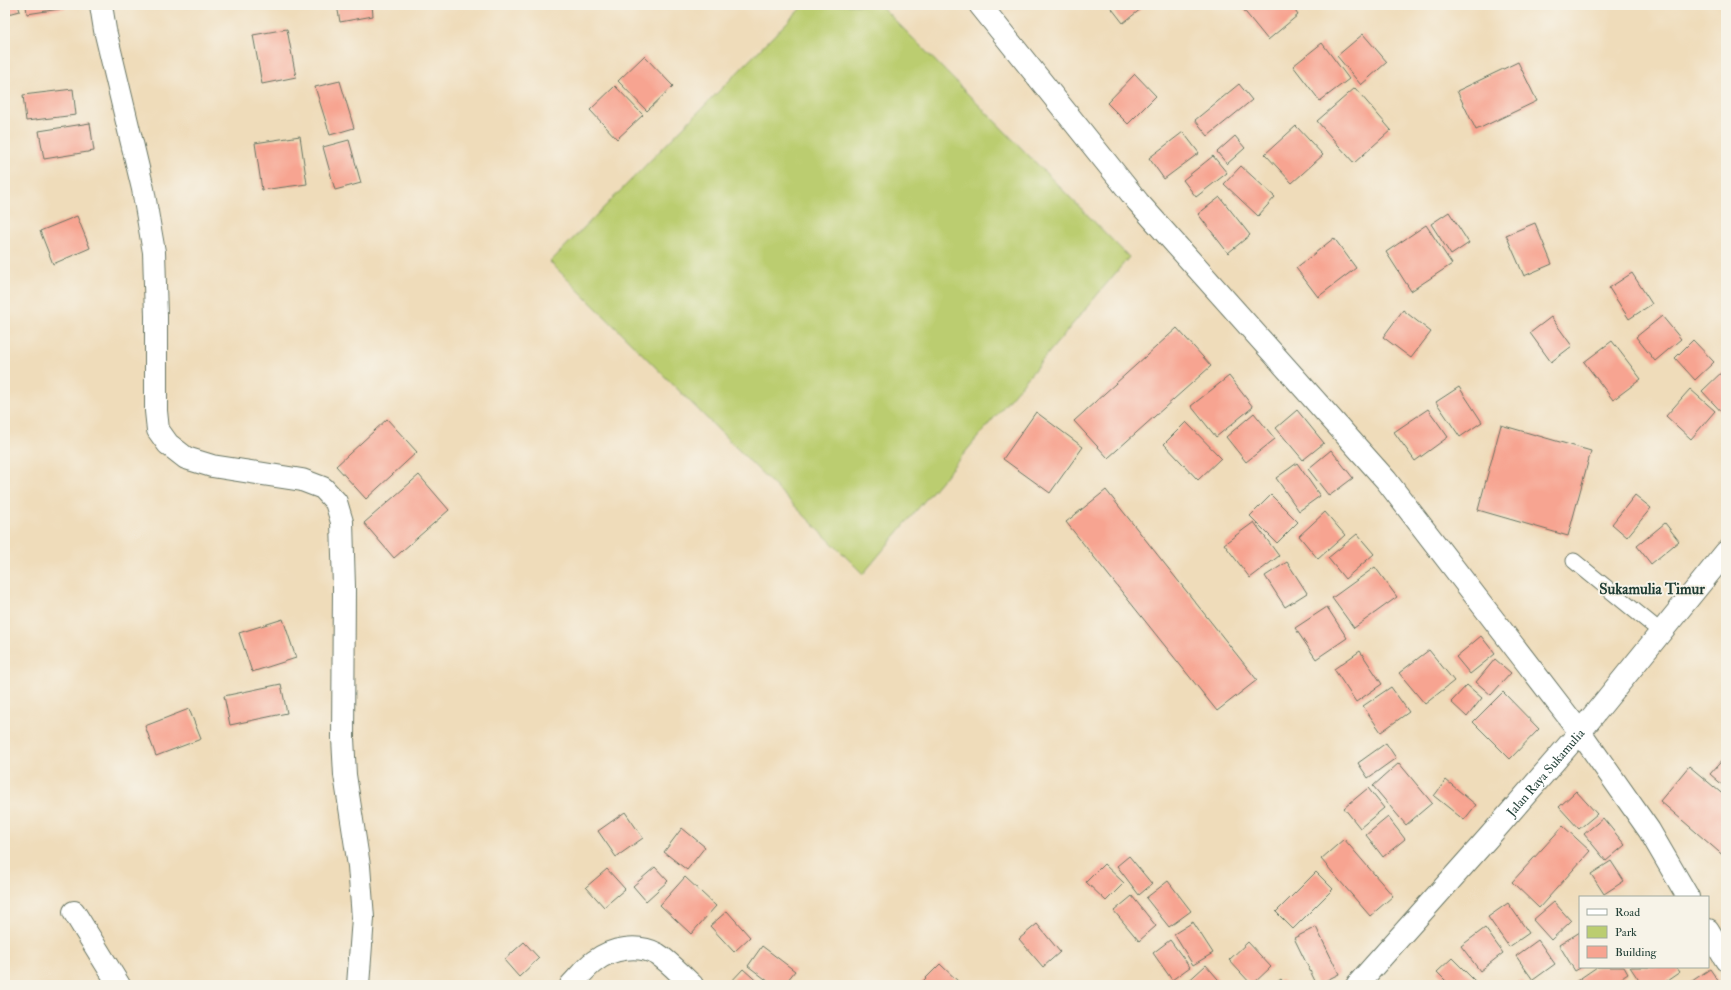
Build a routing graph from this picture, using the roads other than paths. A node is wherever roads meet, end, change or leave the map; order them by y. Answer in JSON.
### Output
{"nodes":[{"id":1,"x":101,"y":5,"type":"edge"},
{"id":2,"x":980,"y":5,"type":"edge"},
{"id":3,"x":1726,"y":552,"type":"edge"},
{"id":4,"x":1574,"y":561,"type":"dead end"},
{"id":5,"x":1661,"y":632,"type":"junction"},
{"id":6,"x":1580,"y":732,"type":"junction"},
{"id":7,"x":1687,"y":896,"type":"edge"},
{"id":8,"x":74,"y":912,"type":"dead end"},
{"id":9,"x":1709,"y":932,"type":"edge"},
{"id":10,"x":1726,"y":960,"type":"edge"},
{"id":11,"x":119,"y":985,"type":"edge"},
{"id":12,"x":358,"y":985,"type":"edge"},
{"id":13,"x":571,"y":985,"type":"edge"},
{"id":14,"x":692,"y":985,"type":"edge"},
{"id":15,"x":1357,"y":985,"type":"edge"}],
"edges":[{"from":1,"to":12,"type":"street"},
{"from":2,"to":6,"type":"street"},
{"from":3,"to":5,"type":"street","name":"Jalan Raya Sukamulia"},
{"from":4,"to":5,"type":"lane"},
{"from":5,"to":6,"type":"street","name":"Jalan Raya Sukamulia"},
{"from":6,"to":7,"type":"street"},
{"from":6,"to":15,"type":"street","name":"Jalan Raya Sukamulia"},
{"from":8,"to":11,"type":"street"},
{"from":9,"to":10,"type":"street"},
{"from":13,"to":14,"type":"street"}]}
